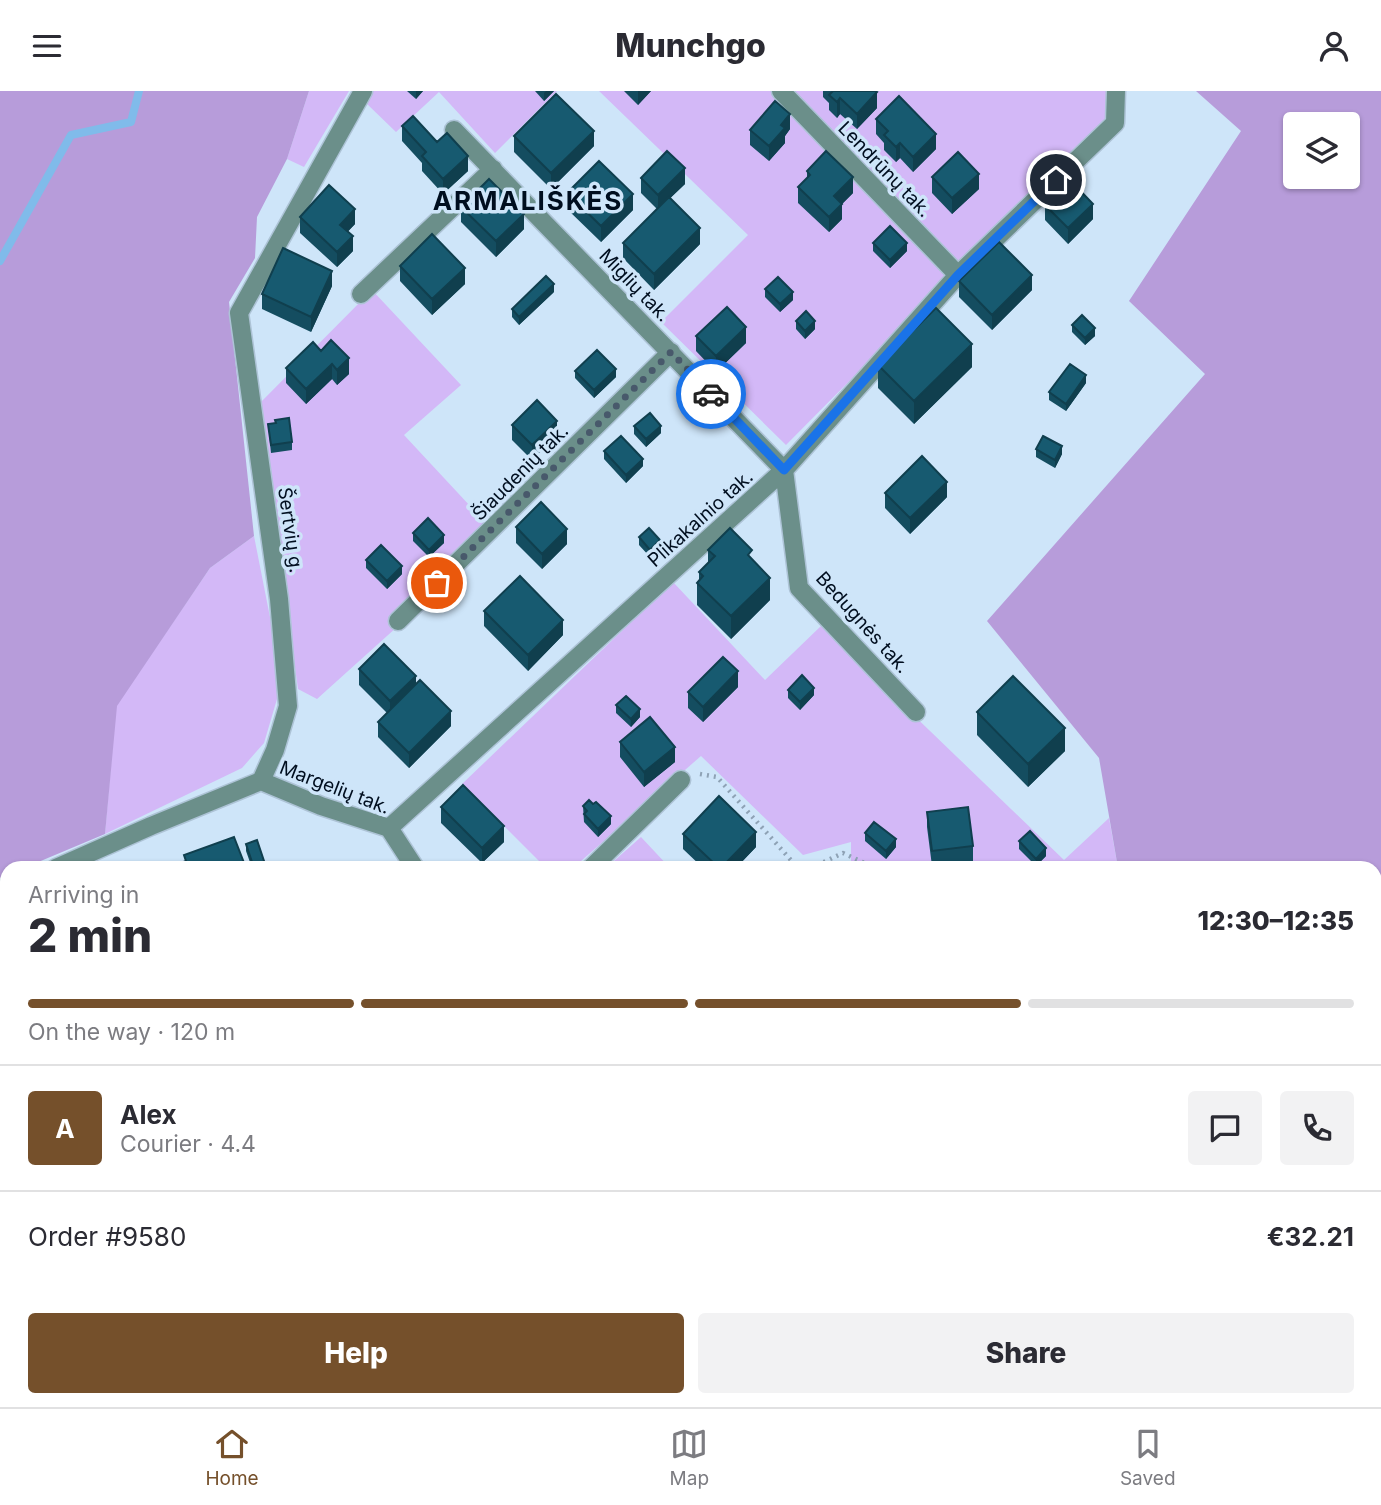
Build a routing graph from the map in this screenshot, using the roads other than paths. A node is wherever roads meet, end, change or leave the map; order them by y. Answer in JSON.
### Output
{"nodes":[{"id":1,"x":363,"y":91,"type":"edge"},
{"id":2,"x":781,"y":91,"type":"edge"},
{"id":3,"x":1116,"y":91,"type":"edge"},
{"id":4,"x":454,"y":130,"type":"dead end"},
{"id":5,"x":493,"y":169,"type":"junction"},
{"id":6,"x":958,"y":275,"type":"junction"},
{"id":7,"x":361,"y":294,"type":"dead end"},
{"id":8,"x":671,"y":352,"type":"junction"},
{"id":9,"x":784,"y":470,"type":"junction"},
{"id":10,"x":398,"y":621,"type":"dead end"},
{"id":11,"x":916,"y":712,"type":"dead end"},
{"id":12,"x":681,"y":780,"type":"road end"},
{"id":13,"x":261,"y":781,"type":"junction"},
{"id":14,"x":389,"y":828,"type":"junction"},
{"id":15,"x":72,"y":861,"type":"edge"},
{"id":16,"x":410,"y":861,"type":"edge"},
{"id":17,"x":598,"y":861,"type":"edge"}],
"edges":[{"from":1,"to":13,"type":"street","name":"Šertvių g."},
{"from":2,"to":6,"type":"street","name":"Lendrūnų tak."},
{"from":3,"to":6,"type":"street","name":"Plikakalnio tak."},
{"from":4,"to":5,"type":"street","name":"Miglių tak."},
{"from":5,"to":7,"type":"street"},
{"from":5,"to":8,"type":"street","name":"Miglių tak."},
{"from":6,"to":9,"type":"street","name":"Plikakalnio tak."},
{"from":8,"to":9,"type":"street","name":"Miglių tak."},
{"from":8,"to":10,"type":"street","name":"Šiaudenių tak."},
{"from":9,"to":11,"type":"street","name":"Bedugnės tak."},
{"from":9,"to":14,"type":"street","name":"Plikakalnio tak."},
{"from":12,"to":17,"type":"street"},
{"from":13,"to":14,"type":"street","name":"Margelių tak."},
{"from":13,"to":15,"type":"street"},
{"from":14,"to":16,"type":"street","name":"Margelių tak."}]}
